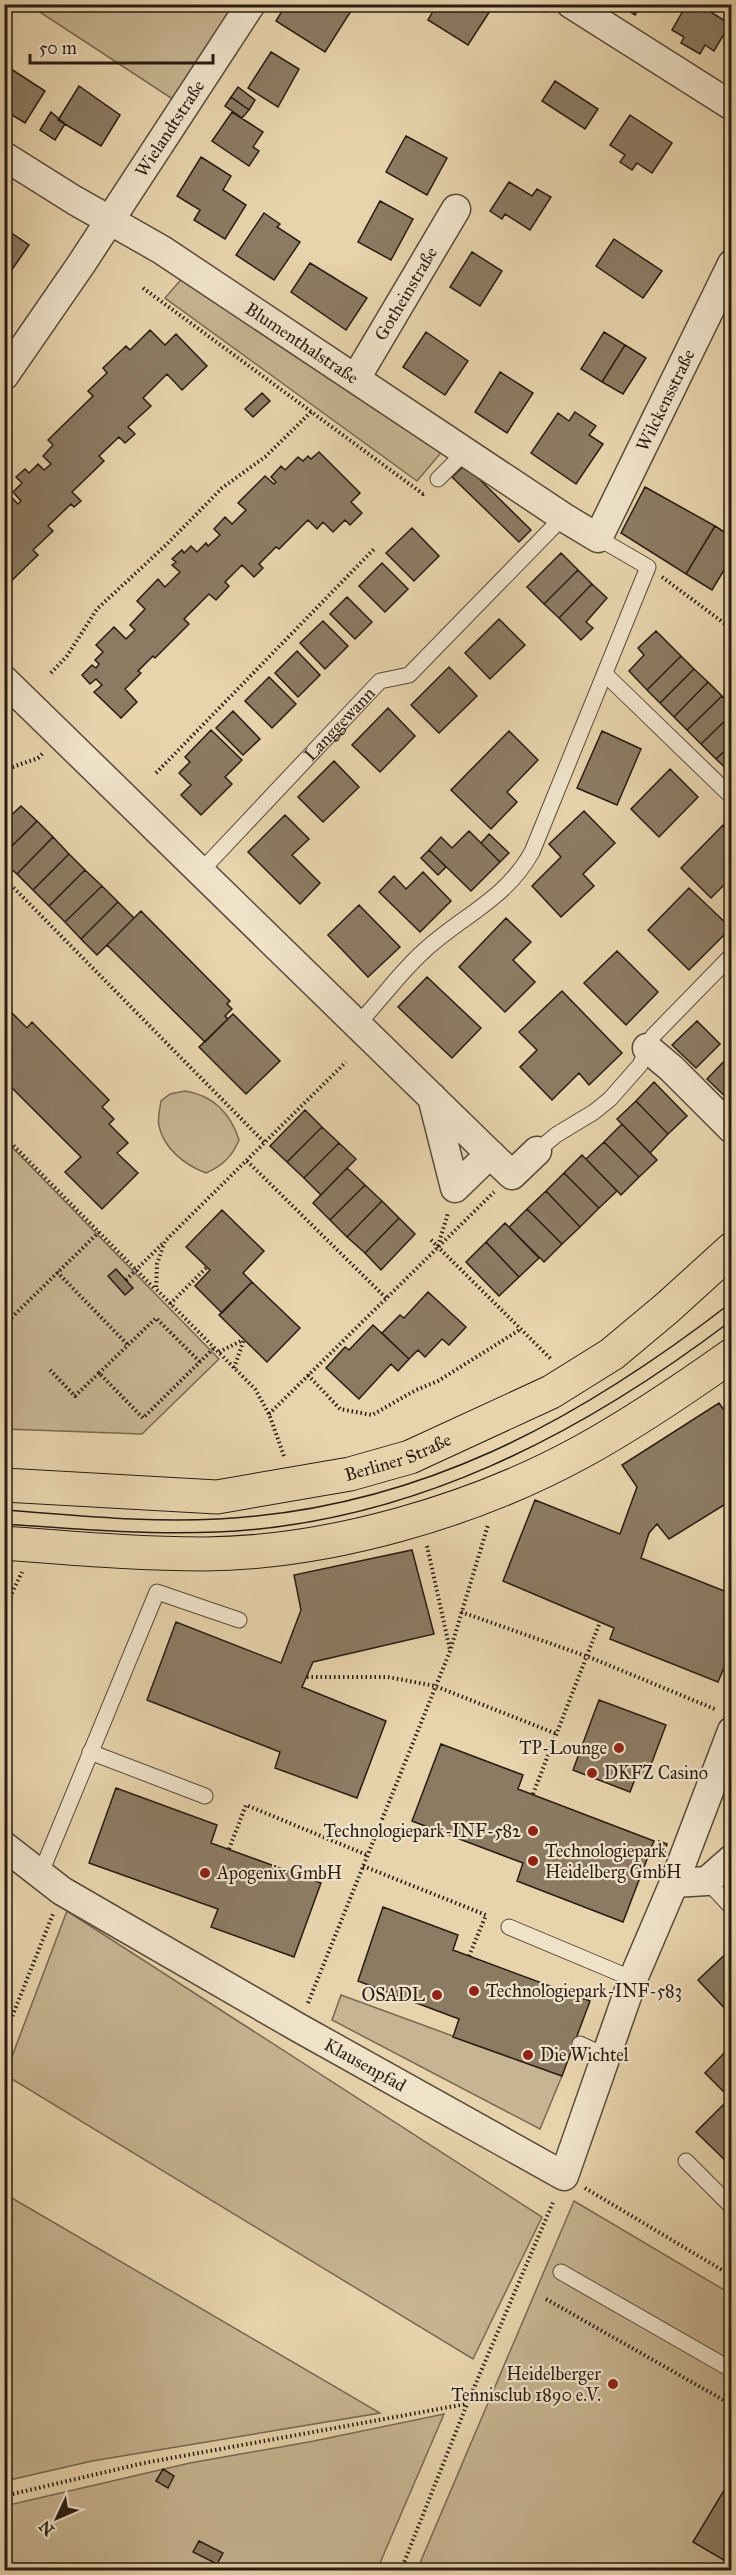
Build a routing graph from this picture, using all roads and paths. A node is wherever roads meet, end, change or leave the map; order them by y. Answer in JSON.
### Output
{"nodes":[{"id":1,"x":251,"y":4,"type":"edge"},
{"id":2,"x":571,"y":4,"type":"edge"},
{"id":3,"x":732,"y":106,"type":"edge"},
{"id":4,"x":4,"y":156,"type":"edge"},
{"id":5,"x":456,"y":209,"type":"dead end"},
{"id":6,"x":109,"y":221,"type":"junction"},
{"id":7,"x":732,"y":264,"type":"edge"},
{"id":8,"x":143,"y":288,"type":"dead end"},
{"id":9,"x":4,"y":376,"type":"edge"},
{"id":10,"x":356,"y":378,"type":"junction"},
{"id":11,"x":311,"y":412,"type":"junction"},
{"id":12,"x":466,"y":451,"type":"junction"},
{"id":13,"x":438,"y":479,"type":"joint"},
{"id":14,"x":563,"y":517,"type":"junction"},
{"id":15,"x":598,"y":538,"type":"junction"},
{"id":16,"x":374,"y":549,"type":"dead end"},
{"id":17,"x":648,"y":567,"type":"junction"},
{"id":18,"x":732,"y":629,"type":"edge"},
{"id":19,"x":51,"y":673,"type":"dead end"},
{"id":20,"x":606,"y":675,"type":"junction"},
{"id":21,"x":4,"y":680,"type":"edge"},
{"id":22,"x":61,"y":735,"type":"junction"},
{"id":23,"x":4,"y":770,"type":"edge"},
{"id":24,"x":156,"y":773,"type":"dead end"},
{"id":25,"x":732,"y":797,"type":"edge"},
{"id":26,"x":201,"y":871,"type":"junction"},
{"id":27,"x":4,"y":878,"type":"edge"},
{"id":28,"x":732,"y":955,"type":"edge"},
{"id":29,"x":357,"y":1025,"type":"junction"},
{"id":30,"x":647,"y":1048,"type":"junction"},
{"id":31,"x":346,"y":1062,"type":"dead end"},
{"id":32,"x":432,"y":1097,"type":"junction"},
{"id":33,"x":732,"y":1129,"type":"edge"},
{"id":34,"x":4,"y":1136,"type":"edge"},
{"id":35,"x":265,"y":1143,"type":"junction"},
{"id":36,"x":537,"y":1151,"type":"joint"},
{"id":37,"x":490,"y":1154,"type":"junction"},
{"id":38,"x":247,"y":1161,"type":"junction"},
{"id":39,"x":512,"y":1175,"type":"junction"},
{"id":40,"x":455,"y":1188,"type":"junction"},
{"id":41,"x":99,"y":1232,"type":"junction"},
{"id":42,"x":431,"y":1240,"type":"dead end"},
{"id":43,"x":165,"y":1241,"type":"junction"},
{"id":44,"x":438,"y":1246,"type":"junction"},
{"id":45,"x":732,"y":1249,"type":"edge"},
{"id":46,"x":207,"y":1267,"type":"dead end"},
{"id":47,"x":136,"y":1270,"type":"junction"},
{"id":48,"x":57,"y":1272,"type":"junction"},
{"id":49,"x":126,"y":1280,"type":"dead end"},
{"id":50,"x":156,"y":1289,"type":"junction"},
{"id":51,"x":386,"y":1298,"type":"junction"},
{"id":52,"x":170,"y":1304,"type":"junction"},
{"id":53,"x":5,"y":1324,"type":"edge"},
{"id":54,"x":521,"y":1329,"type":"junction"},
{"id":55,"x":128,"y":1345,"type":"junction"},
{"id":56,"x":214,"y":1348,"type":"junction"},
{"id":57,"x":219,"y":1352,"type":"junction"},
{"id":58,"x":732,"y":1355,"type":"edge"},
{"id":59,"x":200,"y":1362,"type":"junction"},
{"id":60,"x":559,"y":1367,"type":"dead end"},
{"id":61,"x":234,"y":1368,"type":"junction"},
{"id":62,"x":51,"y":1370,"type":"dead end"},
{"id":63,"x":99,"y":1373,"type":"junction"},
{"id":64,"x":308,"y":1375,"type":"junction"},
{"id":65,"x":270,"y":1414,"type":"junction"},
{"id":66,"x":284,"y":1458,"type":"dead end"},
{"id":67,"x":4,"y":1485,"type":"edge"},
{"id":68,"x":491,"y":1515,"type":"dead end"},
{"id":69,"x":426,"y":1541,"type":"dead end"},
{"id":70,"x":4,"y":1543,"type":"edge"},
{"id":71,"x":24,"y":1569,"type":"dead end"},
{"id":72,"x":461,"y":1612,"type":"junction"},
{"id":73,"x":239,"y":1620,"type":"dead end"},
{"id":74,"x":600,"y":1622,"type":"dead end"},
{"id":75,"x":4,"y":1633,"type":"edge"},
{"id":76,"x":450,"y":1650,"type":"junction"},
{"id":77,"x":589,"y":1657,"type":"junction"},
{"id":78,"x":306,"y":1677,"type":"dead end"},
{"id":79,"x":435,"y":1686,"type":"junction"},
{"id":80,"x":730,"y":1723,"type":"edge"},
{"id":81,"x":557,"y":1734,"type":"junction"},
{"id":82,"x":90,"y":1752,"type":"junction"},
{"id":83,"x":533,"y":1794,"type":"dead end"},
{"id":84,"x":205,"y":1797,"type":"dead end"},
{"id":85,"x":4,"y":1846,"type":"edge"},
{"id":86,"x":229,"y":1849,"type":"dead end"},
{"id":87,"x":367,"y":1855,"type":"junction"},
{"id":88,"x":732,"y":1859,"type":"edge"},
{"id":89,"x":363,"y":1866,"type":"junction"},
{"id":90,"x":707,"y":1881,"type":"junction"},
{"id":91,"x":51,"y":1883,"type":"junction"},
{"id":92,"x":674,"y":1883,"type":"junction"},
{"id":93,"x":732,"y":1908,"type":"edge"},
{"id":94,"x":510,"y":1927,"type":"dead end"},
{"id":95,"x":469,"y":1956,"type":"dead end"},
{"id":96,"x":633,"y":1979,"type":"junction"},
{"id":97,"x":299,"y":2028,"type":"junction"},
{"id":98,"x":4,"y":2037,"type":"edge"},
{"id":99,"x":580,"y":2044,"type":"dead end"},
{"id":100,"x":606,"y":2056,"type":"junction"},
{"id":101,"x":686,"y":2161,"type":"dead end"},
{"id":102,"x":564,"y":2176,"type":"junction"},
{"id":103,"x":732,"y":2207,"type":"edge"},
{"id":104,"x":561,"y":2272,"type":"dead end"},
{"id":105,"x":732,"y":2276,"type":"edge"},
{"id":106,"x":546,"y":2299,"type":"dead end"},
{"id":107,"x":732,"y":2370,"type":"edge"},
{"id":108,"x":467,"y":2404,"type":"junction"},
{"id":109,"x":732,"y":2405,"type":"edge"},
{"id":110,"x":4,"y":2496,"type":"edge"},
{"id":111,"x":401,"y":2571,"type":"edge"}],
"edges":[{"from":1,"to":6,"type":"street","name":"Wielandtstraße"},
{"from":2,"to":3,"type":"street"},
{"from":4,"to":6,"type":"street","name":"Blumenthalstraße"},
{"from":5,"to":10,"type":"street","name":"Gotheinstraße"},
{"from":6,"to":9,"type":"street","name":"Wielandtstraße"},
{"from":6,"to":10,"type":"street","name":"Blumenthalstraße"},
{"from":7,"to":15,"type":"street","name":"Wilckensstraße"},
{"from":8,"to":11,"type":"path"},
{"from":10,"to":12,"type":"street","name":"Blumenthalstraße"},
{"from":11,"to":13,"type":"path"},
{"from":11,"to":19,"type":"path"},
{"from":12,"to":13,"type":"lane"},
{"from":12,"to":14,"type":"street","name":"Blumenthalstraße"},
{"from":14,"to":15,"type":"street","name":"Blumenthalstraße"},
{"from":14,"to":26,"type":"lane","name":"Langgewann"},
{"from":15,"to":17,"type":"lane"},
{"from":16,"to":24,"type":"path"},
{"from":17,"to":18,"type":"path"},
{"from":17,"to":20,"type":"lane"},
{"from":20,"to":25,"type":"lane"},
{"from":20,"to":29,"type":"lane"},
{"from":21,"to":22,"type":"street"},
{"from":22,"to":23,"type":"path"},
{"from":22,"to":26,"type":"street"},
{"from":26,"to":29,"type":"street"},
{"from":27,"to":35,"type":"path"},
{"from":28,"to":30,"type":"lane"},
{"from":29,"to":32,"type":"street"},
{"from":30,"to":33,"type":"street"},
{"from":30,"to":36,"type":"lane"},
{"from":31,"to":35,"type":"path"},
{"from":32,"to":37,"type":"street"},
{"from":32,"to":40,"type":"street"},
{"from":34,"to":41,"type":"path"},
{"from":35,"to":38,"type":"path"},
{"from":36,"to":39,"type":"street"},
{"from":37,"to":39,"type":"street"},
{"from":37,"to":40,"type":"street"},
{"from":38,"to":43,"type":"path"},
{"from":38,"to":51,"type":"path"},
{"from":39,"to":44,"type":"path"},
{"from":40,"to":44,"type":"path"},
{"from":41,"to":47,"type":"path"},
{"from":41,"to":48,"type":"path"},
{"from":42,"to":44,"type":"path"},
{"from":43,"to":47,"type":"path"},
{"from":43,"to":50,"type":"path"},
{"from":44,"to":51,"type":"path"},
{"from":44,"to":54,"type":"path"},
{"from":45,"to":67,"type":"main road","name":"Berliner Straße"},
{"from":46,"to":52,"type":"path"},
{"from":47,"to":49,"type":"path"},
{"from":47,"to":50,"type":"path"},
{"from":48,"to":53,"type":"path"},
{"from":48,"to":55,"type":"path"},
{"from":50,"to":52,"type":"path"},
{"from":51,"to":64,"type":"path"},
{"from":52,"to":56,"type":"path"},
{"from":54,"to":60,"type":"path"},
{"from":54,"to":64,"type":"path"},
{"from":55,"to":59,"type":"path"},
{"from":55,"to":63,"type":"path"},
{"from":56,"to":57,"type":"path"},
{"from":56,"to":59,"type":"path"},
{"from":57,"to":61,"type":"path"},
{"from":57,"to":61,"type":"path"},
{"from":58,"to":70,"type":"main road"},
{"from":59,"to":63,"type":"path"},
{"from":61,"to":65,"type":"path"},
{"from":62,"to":63,"type":"path"},
{"from":64,"to":65,"type":"path"},
{"from":65,"to":66,"type":"path"},
{"from":68,"to":72,"type":"path"},
{"from":69,"to":76,"type":"path"},
{"from":71,"to":75,"type":"path"},
{"from":72,"to":76,"type":"path"},
{"from":72,"to":77,"type":"path"},
{"from":73,"to":82,"type":"lane"},
{"from":74,"to":77,"type":"path"},
{"from":76,"to":79,"type":"path"},
{"from":77,"to":80,"type":"path"},
{"from":77,"to":81,"type":"path"},
{"from":78,"to":79,"type":"path"},
{"from":79,"to":81,"type":"path"},
{"from":79,"to":87,"type":"path"},
{"from":80,"to":92,"type":"street"},
{"from":81,"to":83,"type":"path"},
{"from":82,"to":84,"type":"lane"},
{"from":82,"to":91,"type":"lane"},
{"from":85,"to":91,"type":"street","name":"Klausenpfad"},
{"from":86,"to":87,"type":"path"},
{"from":87,"to":89,"type":"path"},
{"from":88,"to":90,"type":"street"},
{"from":89,"to":95,"type":"path"},
{"from":89,"to":97,"type":"path"},
{"from":90,"to":92,"type":"street"},
{"from":90,"to":93,"type":"lane"},
{"from":91,"to":97,"type":"street","name":"Klausenpfad"},
{"from":91,"to":98,"type":"path"},
{"from":92,"to":96,"type":"street"},
{"from":94,"to":96,"type":"lane"},
{"from":96,"to":100,"type":"street"},
{"from":97,"to":102,"type":"street","name":"Klausenpfad"},
{"from":99,"to":100,"type":"lane"},
{"from":100,"to":102,"type":"street"},
{"from":101,"to":103,"type":"lane"},
{"from":102,"to":105,"type":"path"},
{"from":102,"to":108,"type":"path"},
{"from":104,"to":107,"type":"lane"},
{"from":106,"to":109,"type":"path"},
{"from":108,"to":110,"type":"path"},
{"from":108,"to":111,"type":"path"}]}
